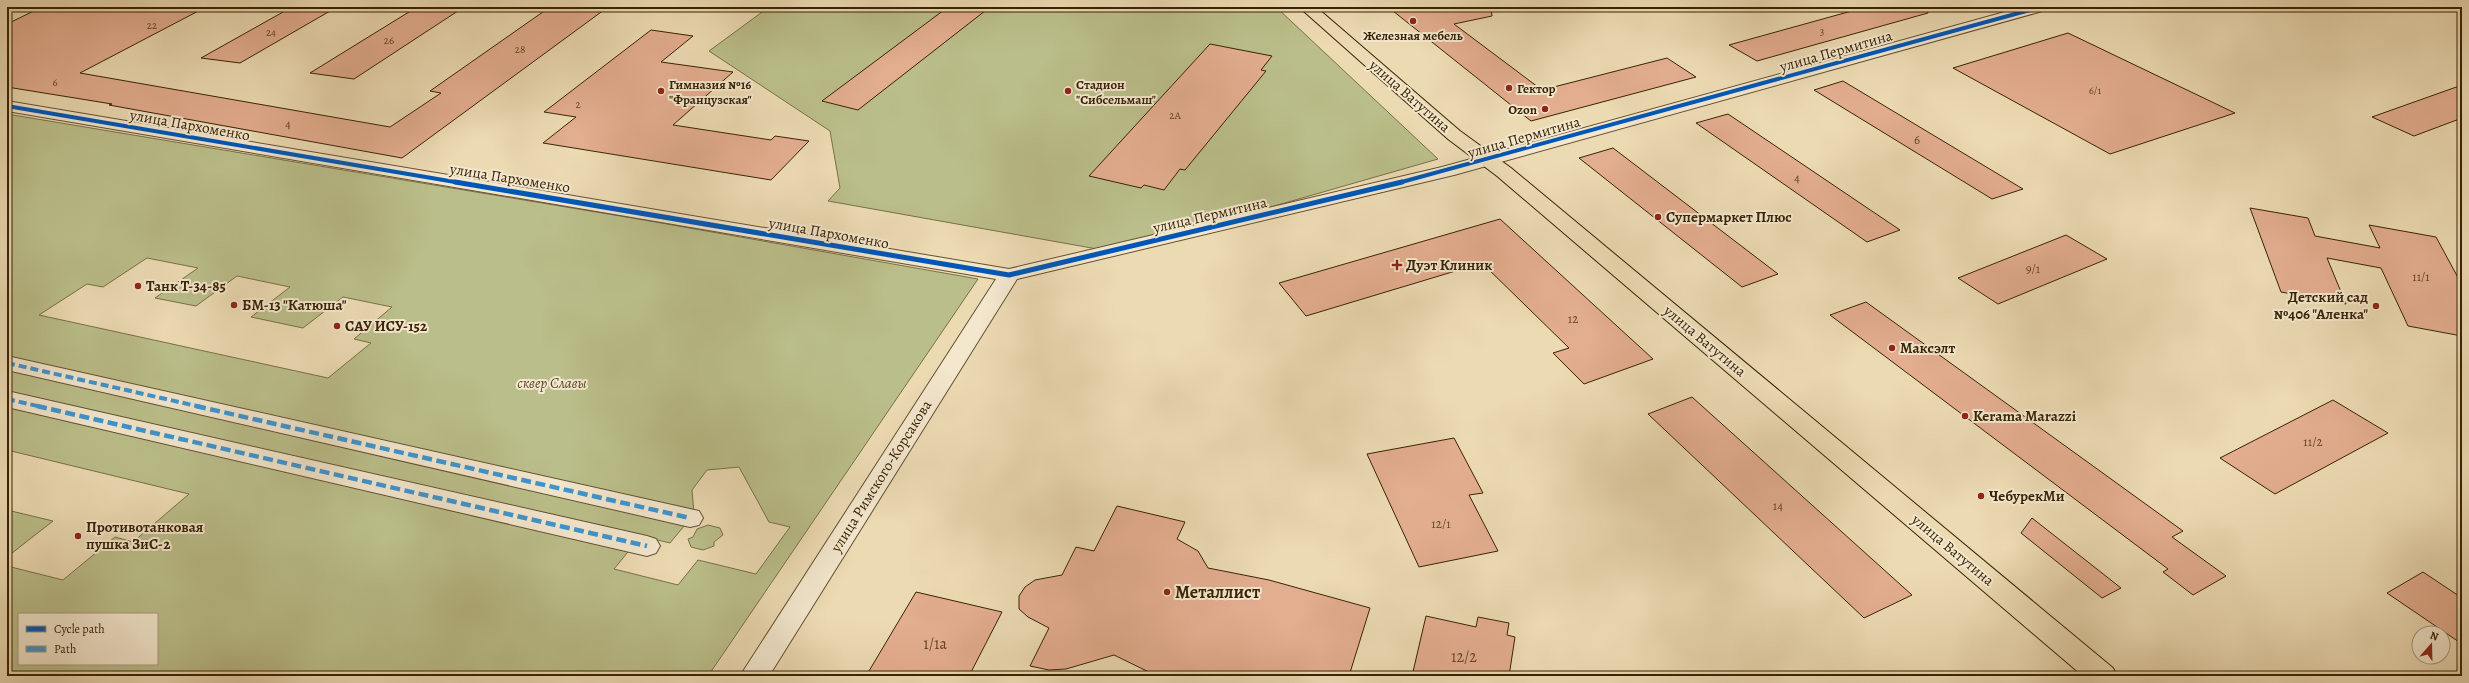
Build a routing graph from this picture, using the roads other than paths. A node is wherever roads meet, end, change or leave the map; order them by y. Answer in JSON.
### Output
{"nodes":[{"id":1,"x":1307,"y":7,"type":"edge"},
{"id":2,"x":2041,"y":7,"type":"edge"},
{"id":3,"x":7,"y":106,"type":"edge"},
{"id":4,"x":1487,"y":159,"type":"junction"},
{"id":5,"x":1009,"y":275,"type":"junction"},
{"id":6,"x":7,"y":363,"type":"edge"},
{"id":7,"x":7,"y":399,"type":"edge"},
{"id":8,"x":690,"y":518,"type":"dead end"},
{"id":9,"x":647,"y":546,"type":"dead end"},
{"id":10,"x":754,"y":676,"type":"edge"},
{"id":11,"x":2103,"y":676,"type":"edge"}],
"edges":[{"from":1,"to":4,"type":"main road","name":"улица Ватутина"},
{"from":2,"to":4,"type":"street","name":"улица Пермитина"},
{"from":3,"to":5,"type":"street","name":"улица Пархоменко"},
{"from":4,"to":5,"type":"street","name":"улица Пермитина"},
{"from":4,"to":11,"type":"main road","name":"улица Ватутина"},
{"from":5,"to":10,"type":"street","name":"улица Римского-Корсакова"},
{"from":6,"to":8,"type":"street"},
{"from":7,"to":9,"type":"street"}]}
